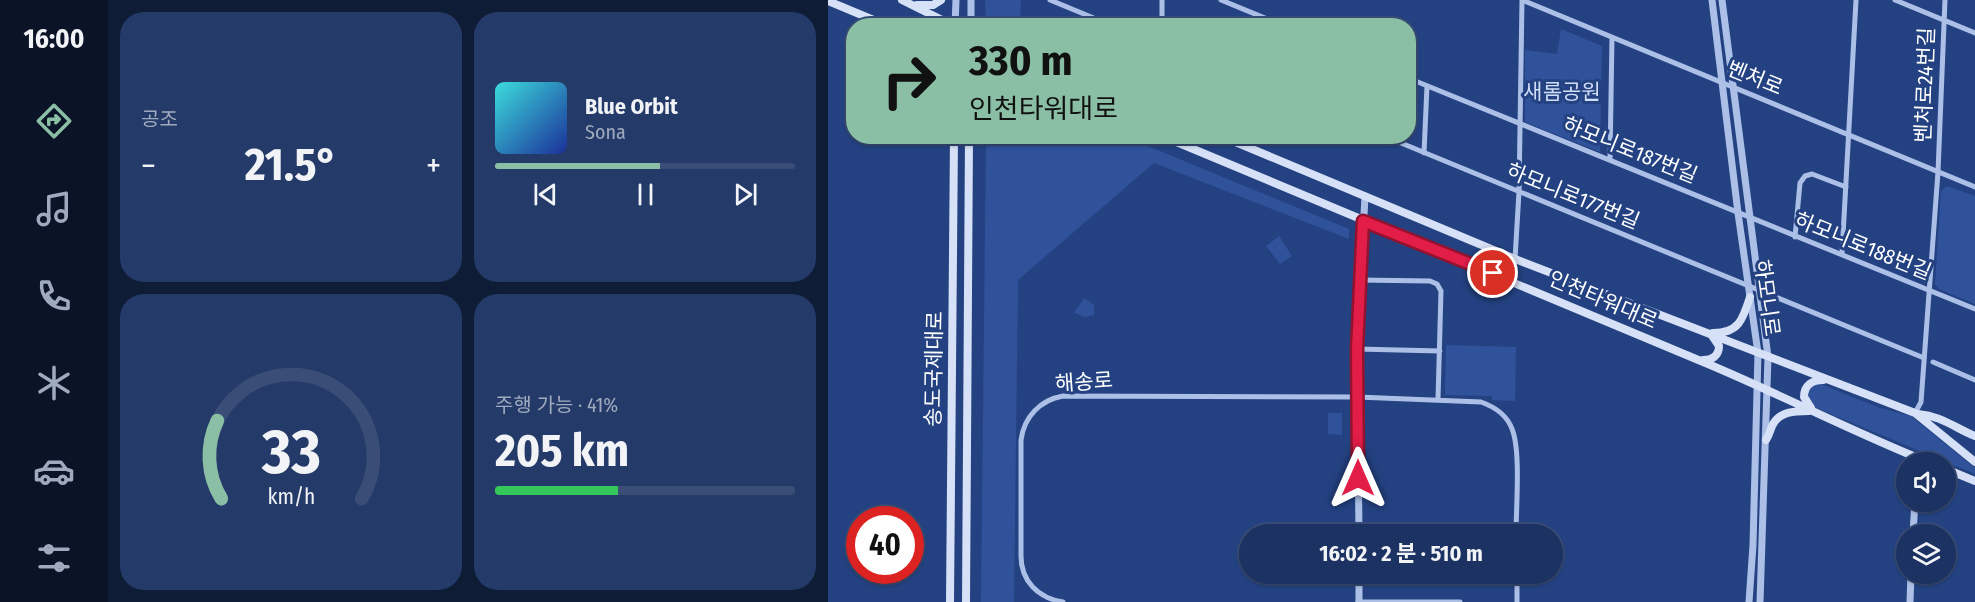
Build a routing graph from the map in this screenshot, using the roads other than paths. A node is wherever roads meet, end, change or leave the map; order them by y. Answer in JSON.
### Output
{"nodes":[{"id":1,"x":902,"y":0,"type":"edge"},
{"id":2,"x":941,"y":0,"type":"edge"},
{"id":3,"x":956,"y":0,"type":"edge"},
{"id":4,"x":971,"y":0,"type":"edge"},
{"id":5,"x":1050,"y":0,"type":"edge"},
{"id":6,"x":1162,"y":0,"type":"edge"},
{"id":7,"x":1221,"y":0,"type":"edge"},
{"id":8,"x":1522,"y":0,"type":"edge"},
{"id":9,"x":1712,"y":0,"type":"edge"},
{"id":10,"x":1722,"y":0,"type":"edge"},
{"id":11,"x":1856,"y":0,"type":"edge"},
{"id":12,"x":1895,"y":0,"type":"edge"},
{"id":13,"x":1945,"y":0,"type":"edge"},
{"id":14,"x":828,"y":1,"type":"edge"},
{"id":15,"x":912,"y":4,"type":"junction"},
{"id":16,"x":869,"y":18,"type":"edge"},
{"id":17,"x":939,"y":18,"type":"edge"},
{"id":18,"x":955,"y":18,"type":"edge"},
{"id":19,"x":970,"y":18,"type":"edge"},
{"id":20,"x":1094,"y":18,"type":"edge"},
{"id":21,"x":1162,"y":18,"type":"edge"},
{"id":22,"x":1265,"y":18,"type":"edge"},
{"id":23,"x":1944,"y":20,"type":"junction"},
{"id":24,"x":1975,"y":33,"type":"edge"},
{"id":25,"x":1612,"y":37,"type":"junction"},
{"id":26,"x":1416,"y":81,"type":"edge"},
{"id":27,"x":1722,"y":82,"type":"junction"},
{"id":28,"x":1427,"y":86,"type":"junction"},
{"id":29,"x":1733,"y":87,"type":"junction"},
{"id":30,"x":1520,"y":123,"type":"junction"},
{"id":31,"x":1849,"y":134,"type":"junction"},
{"id":32,"x":954,"y":144,"type":"edge"},
{"id":33,"x":969,"y":144,"type":"edge"},
{"id":34,"x":1181,"y":144,"type":"edge"},
{"id":35,"x":1240,"y":144,"type":"edge"},
{"id":36,"x":1403,"y":144,"type":"edge"},
{"id":37,"x":1424,"y":153,"type":"junction"},
{"id":38,"x":1610,"y":159,"type":"junction"},
{"id":39,"x":1938,"y":172,"type":"junction"},
{"id":40,"x":1846,"y":187,"type":"junction"},
{"id":41,"x":1975,"y":187,"type":"edge"},
{"id":42,"x":1519,"y":192,"type":"junction"},
{"id":43,"x":1365,"y":196,"type":"junction"},
{"id":44,"x":1738,"y":213,"type":"junction"},
{"id":45,"x":1749,"y":217,"type":"junction"},
{"id":46,"x":1363,"y":221,"type":"junction"},
{"id":47,"x":1796,"y":237,"type":"junction"},
{"id":48,"x":1842,"y":254,"type":"junction"},
{"id":49,"x":1515,"y":259,"type":"junction"},
{"id":50,"x":1359,"y":280,"type":"junction"},
{"id":51,"x":1749,"y":286,"type":"junction"},
{"id":52,"x":1759,"y":290,"type":"junction"},
{"id":53,"x":1929,"y":290,"type":"junction"},
{"id":54,"x":1750,"y":297,"type":"junction"},
{"id":55,"x":1975,"y":309,"type":"edge"},
{"id":56,"x":1709,"y":334,"type":"junction"},
{"id":57,"x":1357,"y":349,"type":"junction"},
{"id":58,"x":1440,"y":351,"type":"junction"},
{"id":59,"x":1758,"y":353,"type":"junction"},
{"id":60,"x":1768,"y":357,"type":"junction"},
{"id":61,"x":1924,"y":358,"type":"junction"},
{"id":62,"x":1698,"y":360,"type":"junction"},
{"id":63,"x":1933,"y":362,"type":"dead end"},
{"id":64,"x":1975,"y":380,"type":"edge"},
{"id":65,"x":1836,"y":383,"type":"junction"},
{"id":66,"x":1758,"y":385,"type":"junction"},
{"id":67,"x":1767,"y":389,"type":"junction"},
{"id":68,"x":1357,"y":397,"type":"junction"},
{"id":69,"x":1438,"y":399,"type":"junction"},
{"id":70,"x":1815,"y":412,"type":"junction"},
{"id":71,"x":1915,"y":413,"type":"junction"},
{"id":72,"x":1975,"y":436,"type":"edge"},
{"id":73,"x":1766,"y":440,"type":"junction"},
{"id":74,"x":1900,"y":452,"type":"edge"},
{"id":75,"x":1975,"y":462,"type":"edge"},
{"id":76,"x":1956,"y":473,"type":"edge"},
{"id":77,"x":1975,"y":481,"type":"edge"},
{"id":78,"x":1359,"y":524,"type":"edge"},
{"id":79,"x":1516,"y":524,"type":"edge"},
{"id":80,"x":1359,"y":584,"type":"edge"},
{"id":81,"x":1517,"y":584,"type":"edge"},
{"id":82,"x":1911,"y":584,"type":"edge"},
{"id":83,"x":950,"y":602,"type":"edge"},
{"id":84,"x":966,"y":602,"type":"edge"},
{"id":85,"x":1063,"y":602,"type":"edge"},
{"id":86,"x":1358,"y":602,"type":"edge"},
{"id":87,"x":1460,"y":602,"type":"edge"},
{"id":88,"x":1517,"y":602,"type":"edge"},
{"id":89,"x":1749,"y":602,"type":"edge"},
{"id":90,"x":1760,"y":602,"type":"edge"},
{"id":91,"x":1910,"y":602,"type":"edge"}],
"edges":[{"from":1,"to":15,"type":"main road"},
{"from":2,"to":15,"type":"main road"},
{"from":3,"to":18,"type":"street"},
{"from":4,"to":19,"type":"street"},
{"from":5,"to":20,"type":"street"},
{"from":6,"to":21,"type":"street"},
{"from":7,"to":22,"type":"street"},
{"from":8,"to":25,"type":"street","name":"벤처로"},
{"from":8,"to":30,"type":"street"},
{"from":9,"to":27,"type":"street","name":"하모니로"},
{"from":10,"to":29,"type":"street","name":"하모니로"},
{"from":11,"to":31,"type":"street"},
{"from":12,"to":23,"type":"street"},
{"from":13,"to":23,"type":"street","name":"벤처로24번길"},
{"from":14,"to":16,"type":"main road"},
{"from":15,"to":17,"type":"main road"},
{"from":23,"to":24,"type":"street"},
{"from":23,"to":39,"type":"street","name":"벤처로24번길"},
{"from":25,"to":27,"type":"street","name":"벤처로"},
{"from":25,"to":38,"type":"street"},
{"from":26,"to":28,"type":"street","name":"하모니로187번길"},
{"from":27,"to":29,"type":"street","name":"벤처로"},
{"from":27,"to":44,"type":"street","name":"하모니로"},
{"from":28,"to":30,"type":"street","name":"하모니로187번길"},
{"from":28,"to":37,"type":"street"},
{"from":29,"to":31,"type":"street","name":"벤처로"},
{"from":29,"to":45,"type":"street","name":"하모니로"},
{"from":30,"to":38,"type":"street","name":"하모니로187번길"},
{"from":30,"to":42,"type":"street"},
{"from":31,"to":39,"type":"street","name":"벤처로"},
{"from":31,"to":40,"type":"street"},
{"from":32,"to":83,"type":"main road","name":"송도국제대로"},
{"from":33,"to":84,"type":"main road","name":"송도국제대로"},
{"from":34,"to":46,"type":"main road","name":"인천타워대로"},
{"from":35,"to":43,"type":"main road","name":"인천타워대로"},
{"from":36,"to":37,"type":"street","name":"하모니로177번길"},
{"from":37,"to":42,"type":"street","name":"하모니로177번길"},
{"from":38,"to":44,"type":"street","name":"하모니로187번길"},
{"from":39,"to":41,"type":"street","name":"벤처로"},
{"from":39,"to":53,"type":"street","name":"벤처로24번길"},
{"from":40,"to":47,"type":"street"},
{"from":40,"to":48,"type":"street"},
{"from":42,"to":49,"type":"street"},
{"from":42,"to":51,"type":"street","name":"하모니로177번길"},
{"from":43,"to":46,"type":"street"},
{"from":43,"to":49,"type":"main road","name":"인천타워대로"},
{"from":44,"to":45,"type":"street","name":"하모니로188번길"},
{"from":44,"to":51,"type":"street","name":"하모니로"},
{"from":45,"to":47,"type":"street","name":"하모니로188번길"},
{"from":45,"to":52,"type":"street","name":"하모니로"},
{"from":46,"to":50,"type":"street"},
{"from":46,"to":62,"type":"main road","name":"인천타워대로"},
{"from":47,"to":48,"type":"street","name":"하모니로188번길"},
{"from":48,"to":53,"type":"street","name":"하모니로188번길"},
{"from":49,"to":56,"type":"main road","name":"인천타워대로"},
{"from":50,"to":57,"type":"street"},
{"from":50,"to":58,"type":"street"},
{"from":51,"to":52,"type":"street","name":"하모니로177번길"},
{"from":51,"to":54,"type":"street","name":"하모니로"},
{"from":52,"to":60,"type":"street","name":"하모니로"},
{"from":52,"to":61,"type":"street","name":"하모니로177번길"},
{"from":53,"to":55,"type":"street","name":"하모니로188번길"},
{"from":53,"to":61,"type":"street","name":"벤처로24번길"},
{"from":54,"to":56,"type":"main road"},
{"from":54,"to":59,"type":"street","name":"하모니로"},
{"from":56,"to":59,"type":"main road","name":"인천타워대로"},
{"from":56,"to":62,"type":"main road"},
{"from":57,"to":58,"type":"street"},
{"from":57,"to":68,"type":"street"},
{"from":58,"to":69,"type":"street"},
{"from":59,"to":60,"type":"main road","name":"인천타워대로"},
{"from":59,"to":66,"type":"street","name":"하모니로"},
{"from":60,"to":65,"type":"main road","name":"인천타워대로"},
{"from":60,"to":67,"type":"street","name":"하모니로"},
{"from":61,"to":71,"type":"street","name":"벤처로24번길"},
{"from":62,"to":66,"type":"main road","name":"인천타워대로"},
{"from":63,"to":64,"type":"street"},
{"from":65,"to":70,"type":"main road"},
{"from":65,"to":71,"type":"main road","name":"인천타워대로"},
{"from":66,"to":67,"type":"main road","name":"인천타워대로"},
{"from":66,"to":89,"type":"street","name":"하모니로"},
{"from":67,"to":70,"type":"main road","name":"인천타워대로"},
{"from":67,"to":73,"type":"street","name":"하모니로"},
{"from":68,"to":69,"type":"street","name":"해송로"},
{"from":68,"to":78,"type":"street"},
{"from":68,"to":85,"type":"street","name":"해송로"},
{"from":69,"to":79,"type":"street","name":"해송로"},
{"from":70,"to":73,"type":"main road"},
{"from":70,"to":74,"type":"main road","name":"인천타워대로"},
{"from":71,"to":72,"type":"main road"},
{"from":71,"to":75,"type":"main road","name":"인천타워대로"},
{"from":73,"to":90,"type":"street","name":"하모니로"},
{"from":76,"to":77,"type":"main road"},
{"from":80,"to":86,"type":"street"},
{"from":81,"to":88,"type":"street"},
{"from":82,"to":91,"type":"street"},
{"from":86,"to":87,"type":"street"}]}
